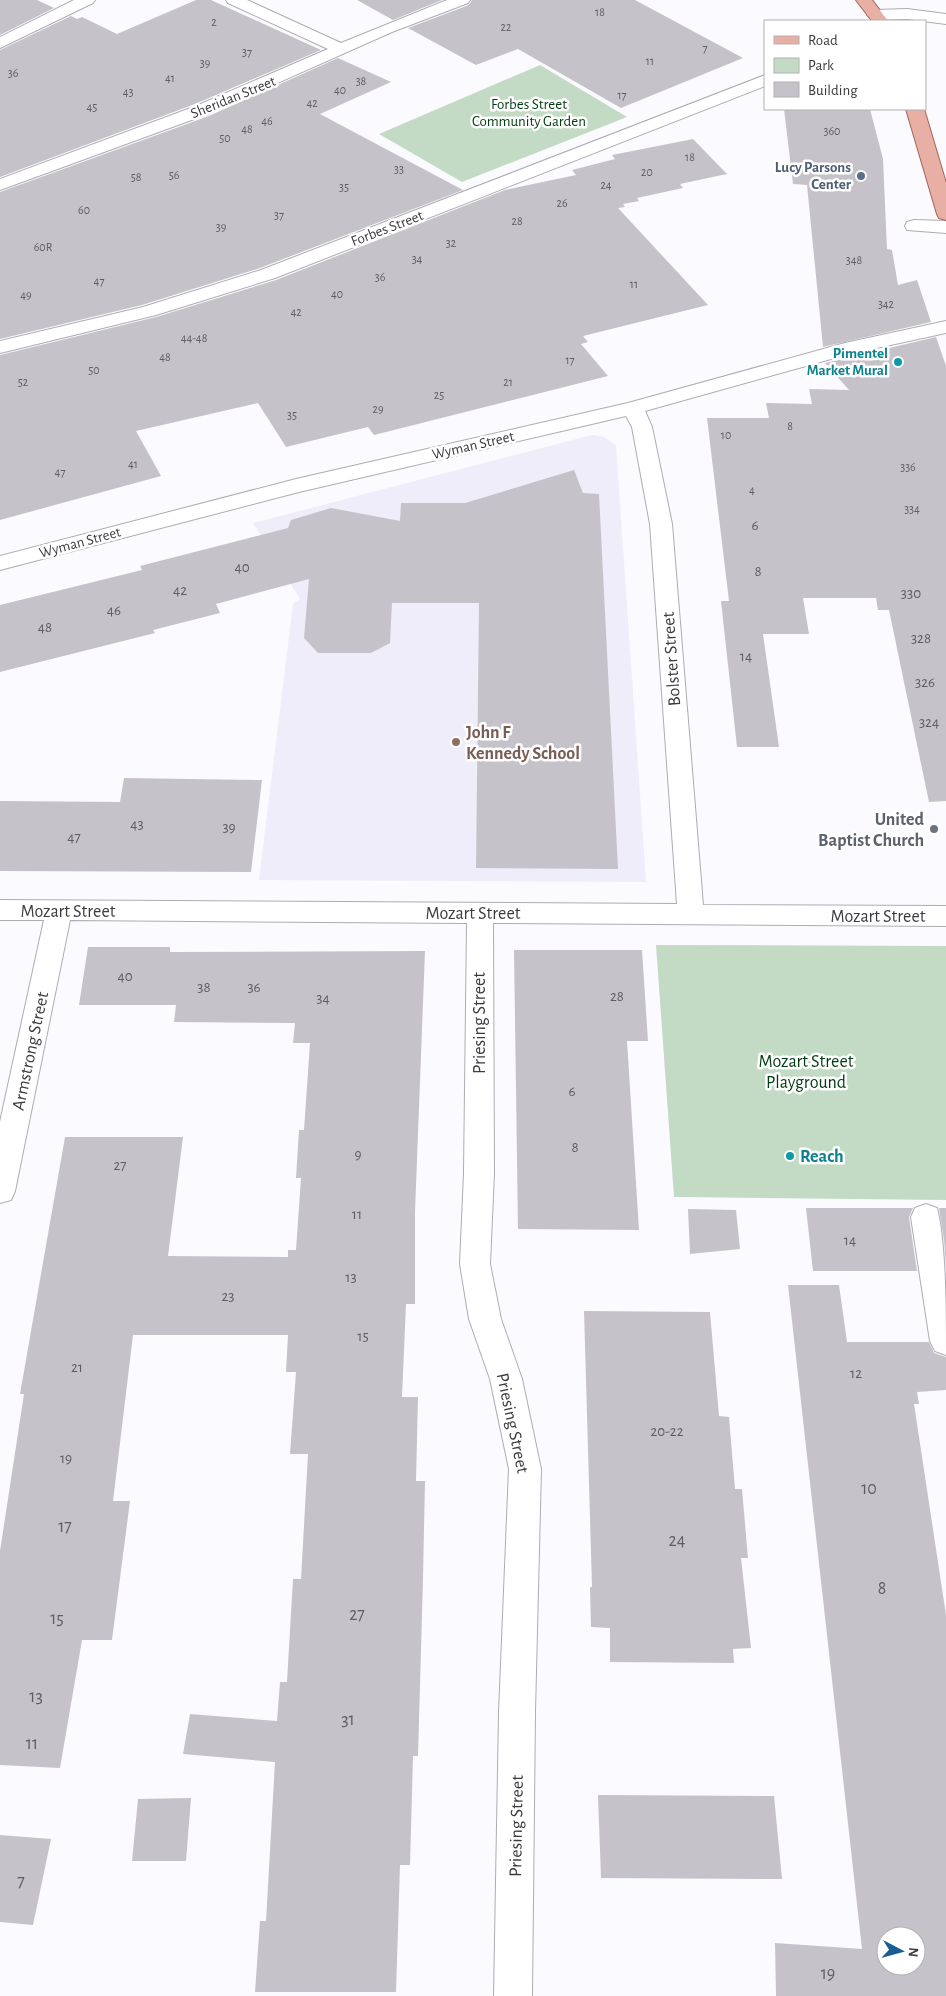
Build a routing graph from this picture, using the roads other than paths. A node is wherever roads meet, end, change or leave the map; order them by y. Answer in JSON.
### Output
{"nodes":[{"id":1,"x":87,"y":0,"type":"edge"},
{"id":2,"x":234,"y":0,"type":"edge"},
{"id":3,"x":462,"y":0,"type":"edge"},
{"id":4,"x":864,"y":0,"type":"edge"},
{"id":5,"x":877,"y":18,"type":"edge"},
{"id":6,"x":946,"y":18,"type":"edge"},
{"id":7,"x":0,"y":43,"type":"edge"},
{"id":8,"x":342,"y":50,"type":"junction"},
{"id":9,"x":764,"y":80,"type":"edge"},
{"id":10,"x":915,"y":110,"type":"edge"},
{"id":11,"x":0,"y":185,"type":"edge"},
{"id":12,"x":946,"y":214,"type":"edge"},
{"id":13,"x":914,"y":226,"type":"dead end"},
{"id":14,"x":946,"y":227,"type":"edge"},
{"id":15,"x":946,"y":327,"type":"edge"},
{"id":16,"x":0,"y":348,"type":"edge"},
{"id":17,"x":633,"y":408,"type":"junction"},
{"id":18,"x":0,"y":563,"type":"edge"},
{"id":19,"x":0,"y":910,"type":"edge"},
{"id":20,"x":59,"y":910,"type":"junction"},
{"id":21,"x":480,"y":913,"type":"junction"},
{"id":22,"x":691,"y":914,"type":"junction"},
{"id":23,"x":946,"y":916,"type":"edge"},
{"id":24,"x":0,"y":1191,"type":"edge"},
{"id":25,"x":926,"y":1216,"type":"dead end"},
{"id":26,"x":946,"y":1341,"type":"edge"},
{"id":27,"x":513,"y":1996,"type":"edge"}],
"edges":[{"from":1,"to":7,"type":"street"},
{"from":2,"to":8,"type":"street"},
{"from":3,"to":8,"type":"street","name":"Sheridan Street"},
{"from":4,"to":5,"type":"main road"},
{"from":5,"to":6,"type":"street"},
{"from":8,"to":11,"type":"street","name":"Sheridan Street"},
{"from":9,"to":16,"type":"street","name":"Forbes Street"},
{"from":10,"to":12,"type":"main road"},
{"from":13,"to":14,"type":"street"},
{"from":15,"to":17,"type":"street","name":"Wyman Street"},
{"from":17,"to":18,"type":"street","name":"Wyman Street"},
{"from":17,"to":22,"type":"street","name":"Bolster Street"},
{"from":19,"to":20,"type":"street","name":"Mozart Street"},
{"from":20,"to":21,"type":"street","name":"Mozart Street"},
{"from":20,"to":24,"type":"street","name":"Armstrong Street"},
{"from":21,"to":22,"type":"street","name":"Mozart Street"},
{"from":21,"to":27,"type":"street","name":"Priesing Street"},
{"from":22,"to":23,"type":"street","name":"Mozart Street"},
{"from":25,"to":26,"type":"street"}]}
